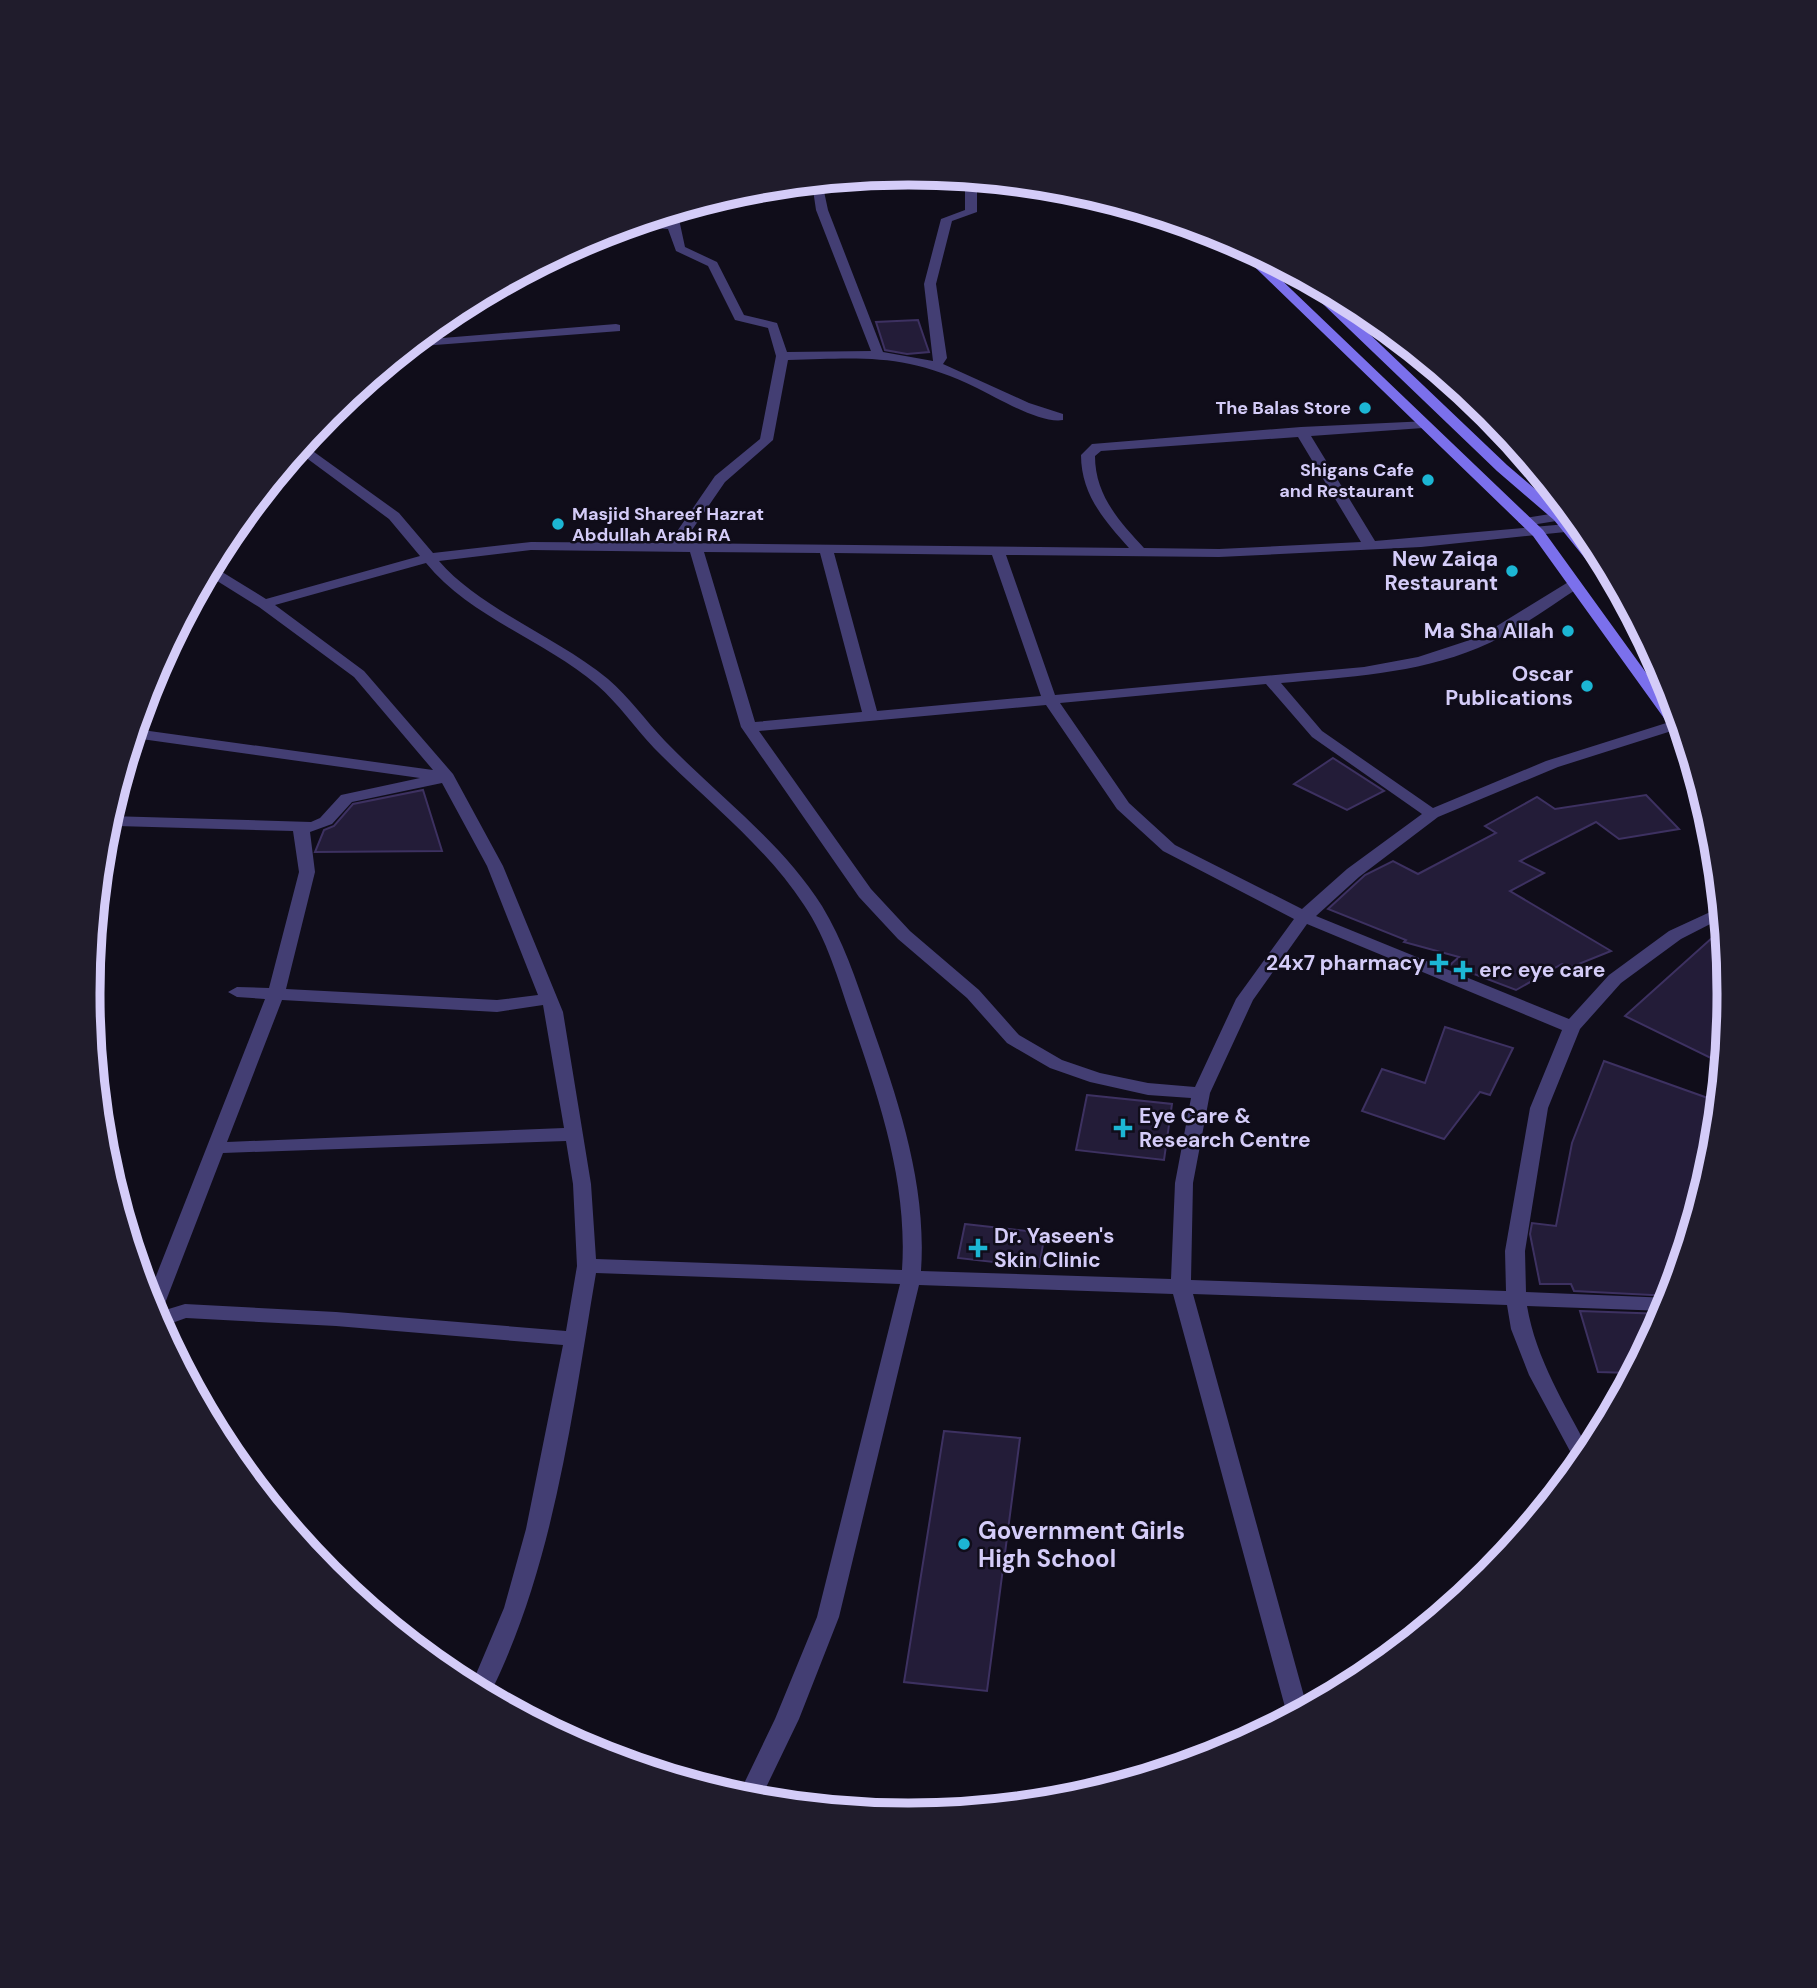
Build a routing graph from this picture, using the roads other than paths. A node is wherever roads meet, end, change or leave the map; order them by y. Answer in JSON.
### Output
{"nodes":[{"id":1,"x":971,"y":188,"type":"edge"},
{"id":2,"x":819,"y":191,"type":"edge"},
{"id":3,"x":673,"y":221,"type":"edge"},
{"id":4,"x":657,"y":226,"type":"edge"},
{"id":5,"x":673,"y":226,"type":"junction"},
{"id":6,"x":1260,"y":266,"type":"edge"},
{"id":7,"x":1332,"y":306,"type":"edge"},
{"id":8,"x":616,"y":328,"type":"dead end"},
{"id":9,"x":429,"y":343,"type":"edge"},
{"id":10,"x":782,"y":356,"type":"junction"},
{"id":11,"x":879,"y":356,"type":"junction"},
{"id":12,"x":936,"y":366,"type":"junction"},
{"id":13,"x":1058,"y":416,"type":"dead end"},
{"id":14,"x":1423,"y":424,"type":"junction"},
{"id":15,"x":1301,"y":431,"type":"junction"},
{"id":16,"x":308,"y":453,"type":"edge"},
{"id":17,"x":1556,"y":510,"type":"edge"},
{"id":18,"x":1525,"y":522,"type":"junction"},
{"id":19,"x":1564,"y":522,"type":"edge"},
{"id":20,"x":1566,"y":524,"type":"edge"},
{"id":21,"x":1538,"y":533,"type":"junction"},
{"id":22,"x":1371,"y":546,"type":"junction"},
{"id":23,"x":673,"y":548,"type":"junction"},
{"id":24,"x":696,"y":548,"type":"junction"},
{"id":25,"x":826,"y":550,"type":"junction"},
{"id":26,"x":1140,"y":552,"type":"junction"},
{"id":27,"x":998,"y":553,"type":"junction"},
{"id":28,"x":428,"y":558,"type":"junction"},
{"id":29,"x":217,"y":575,"type":"edge"},
{"id":30,"x":1575,"y":584,"type":"junction"},
{"id":31,"x":264,"y":604,"type":"junction"},
{"id":32,"x":1272,"y":681,"type":"junction"},
{"id":33,"x":1049,"y":698,"type":"junction"},
{"id":34,"x":1664,"y":708,"type":"edge"},
{"id":35,"x":870,"y":715,"type":"junction"},
{"id":36,"x":749,"y":727,"type":"junction"},
{"id":37,"x":1672,"y":730,"type":"edge"},
{"id":38,"x":143,"y":734,"type":"edge"},
{"id":39,"x":447,"y":777,"type":"junction"},
{"id":40,"x":1432,"y":814,"type":"junction"},
{"id":41,"x":118,"y":821,"type":"edge"},
{"id":42,"x":301,"y":827,"type":"junction"},
{"id":43,"x":1713,"y":916,"type":"edge"},
{"id":44,"x":1304,"y":917,"type":"junction"},
{"id":45,"x":237,"y":992,"type":"dead end"},
{"id":46,"x":276,"y":993,"type":"junction"},
{"id":47,"x":549,"y":999,"type":"junction"},
{"id":48,"x":1572,"y":1027,"type":"junction"},
{"id":49,"x":1201,"y":1093,"type":"junction"},
{"id":50,"x":574,"y":1134,"type":"junction"},
{"id":51,"x":228,"y":1147,"type":"dead end"},
{"id":52,"x":587,"y":1266,"type":"junction"},
{"id":53,"x":911,"y":1278,"type":"junction"},
{"id":54,"x":1181,"y":1287,"type":"junction"},
{"id":55,"x":158,"y":1296,"type":"edge"},
{"id":56,"x":1516,"y":1299,"type":"junction"},
{"id":57,"x":1656,"y":1304,"type":"edge"},
{"id":58,"x":167,"y":1317,"type":"edge"},
{"id":59,"x":574,"y":1339,"type":"junction"},
{"id":60,"x":1577,"y":1448,"type":"edge"},
{"id":61,"x":484,"y":1682,"type":"edge"},
{"id":62,"x":1295,"y":1704,"type":"edge"},
{"id":63,"x":754,"y":1788,"type":"edge"}],
"edges":[{"from":1,"to":12,"type":"street"},
{"from":2,"to":11,"type":"street"},
{"from":3,"to":5,"type":"street"},
{"from":4,"to":5,"type":"street"},
{"from":5,"to":10,"type":"street"},
{"from":6,"to":14,"type":"main road"},
{"from":7,"to":17,"type":"main road"},
{"from":8,"to":9,"type":"street"},
{"from":10,"to":11,"type":"street"},
{"from":10,"to":23,"type":"street"},
{"from":11,"to":12,"type":"street"},
{"from":12,"to":13,"type":"street"},
{"from":14,"to":15,"type":"street"},
{"from":14,"to":18,"type":"main road"},
{"from":15,"to":22,"type":"street"},
{"from":15,"to":26,"type":"street"},
{"from":16,"to":28,"type":"street"},
{"from":18,"to":19,"type":"street"},
{"from":18,"to":21,"type":"main road"},
{"from":20,"to":21,"type":"street"},
{"from":21,"to":22,"type":"street"},
{"from":21,"to":30,"type":"main road"},
{"from":22,"to":26,"type":"street"},
{"from":23,"to":24,"type":"street"},
{"from":23,"to":28,"type":"street"},
{"from":24,"to":25,"type":"street"},
{"from":24,"to":36,"type":"street"},
{"from":25,"to":27,"type":"street"},
{"from":25,"to":35,"type":"street"},
{"from":26,"to":27,"type":"street"},
{"from":27,"to":33,"type":"street"},
{"from":28,"to":31,"type":"street"},
{"from":28,"to":53,"type":"street"},
{"from":29,"to":31,"type":"street"},
{"from":30,"to":32,"type":"street"},
{"from":30,"to":34,"type":"main road"},
{"from":31,"to":39,"type":"street"},
{"from":32,"to":33,"type":"street"},
{"from":32,"to":40,"type":"street"},
{"from":33,"to":35,"type":"street"},
{"from":33,"to":44,"type":"street"},
{"from":35,"to":36,"type":"street"},
{"from":36,"to":49,"type":"street"},
{"from":37,"to":40,"type":"street"},
{"from":38,"to":39,"type":"street"},
{"from":39,"to":42,"type":"street"},
{"from":39,"to":47,"type":"street"},
{"from":40,"to":44,"type":"street"},
{"from":41,"to":42,"type":"street"},
{"from":42,"to":46,"type":"street"},
{"from":43,"to":48,"type":"street"},
{"from":44,"to":48,"type":"street"},
{"from":44,"to":49,"type":"street"},
{"from":45,"to":46,"type":"street"},
{"from":46,"to":47,"type":"street"},
{"from":46,"to":55,"type":"street"},
{"from":47,"to":50,"type":"street"},
{"from":48,"to":56,"type":"street"},
{"from":49,"to":54,"type":"street"},
{"from":50,"to":51,"type":"street"},
{"from":50,"to":52,"type":"street"},
{"from":52,"to":53,"type":"street"},
{"from":52,"to":59,"type":"street"},
{"from":53,"to":54,"type":"street"},
{"from":53,"to":63,"type":"street"},
{"from":54,"to":56,"type":"street"},
{"from":54,"to":62,"type":"street"},
{"from":56,"to":57,"type":"street"},
{"from":56,"to":60,"type":"street"},
{"from":58,"to":59,"type":"street"},
{"from":59,"to":61,"type":"street"}]}
